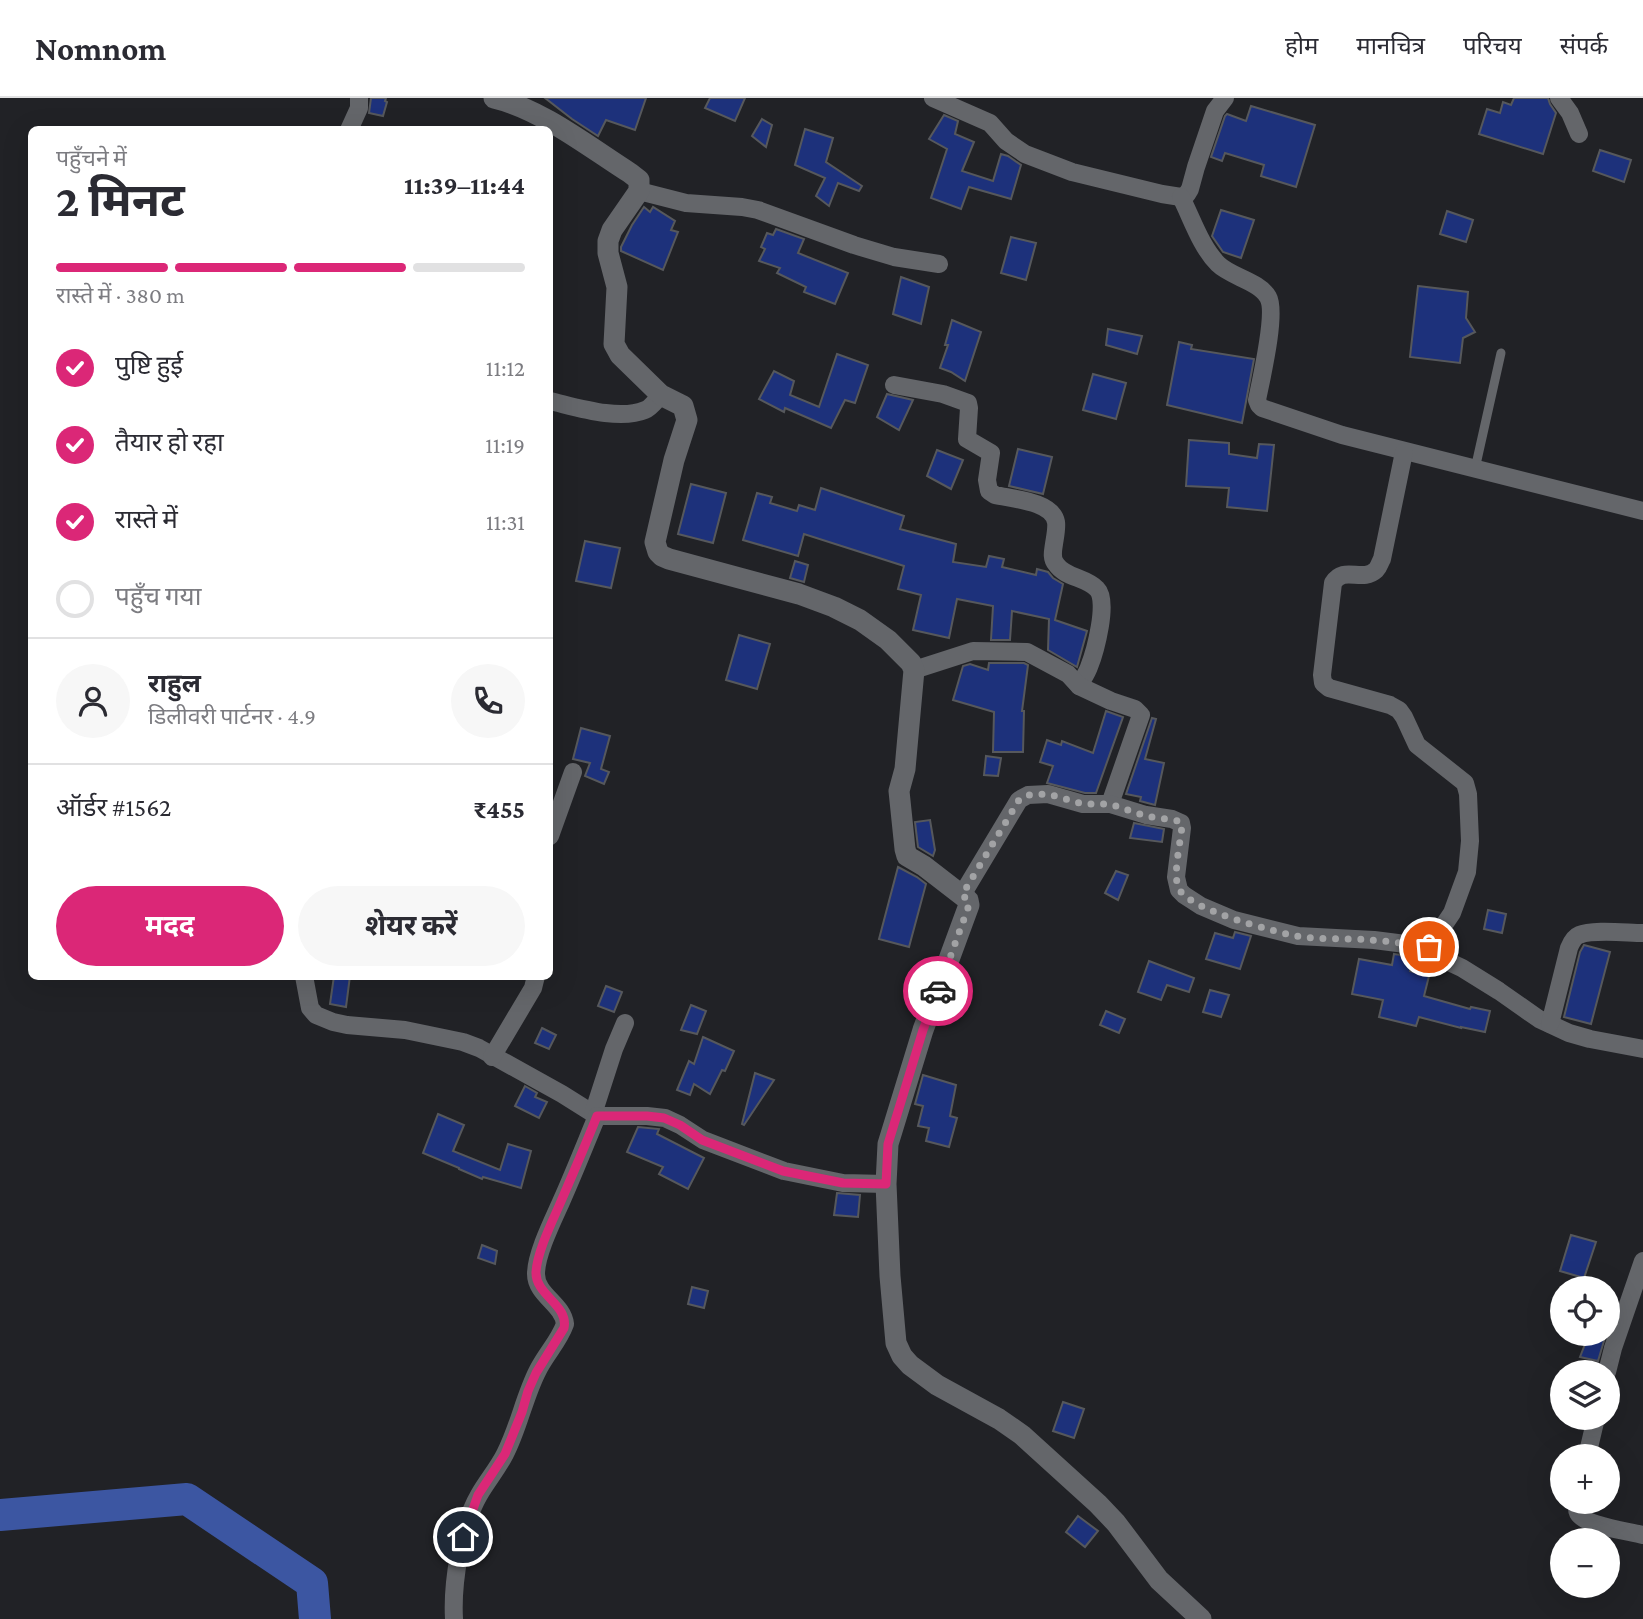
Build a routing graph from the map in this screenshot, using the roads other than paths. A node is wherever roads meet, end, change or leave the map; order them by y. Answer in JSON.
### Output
{"nodes":[{"id":1,"x":359,"y":98,"type":"edge"},
{"id":2,"x":494,"y":98,"type":"edge"},
{"id":3,"x":933,"y":98,"type":"edge"},
{"id":4,"x":1225,"y":98,"type":"edge"},
{"id":5,"x":1559,"y":98,"type":"edge"},
{"id":6,"x":351,"y":126,"type":"edge"},
{"id":7,"x":1579,"y":134,"type":"dead end"},
{"id":8,"x":639,"y":191,"type":"junction"},
{"id":9,"x":1181,"y":197,"type":"junction"},
{"id":10,"x":939,"y":264,"type":"dead end"},
{"id":11,"x":1501,"y":353,"type":"dead end"},
{"id":12,"x":894,"y":384,"type":"dead end"},
{"id":13,"x":661,"y":395,"type":"junction"},
{"id":14,"x":553,"y":402,"type":"edge"},
{"id":15,"x":1404,"y":452,"type":"junction"},
{"id":16,"x":1475,"y":469,"type":"junction"},
{"id":17,"x":1643,"y":510,"type":"edge"},
{"id":18,"x":915,"y":670,"type":"junction"},
{"id":19,"x":1079,"y":686,"type":"junction"},
{"id":20,"x":573,"y":772,"type":"dead end"},
{"id":21,"x":1110,"y":804,"type":"junction"},
{"id":22,"x":553,"y":828,"type":"edge"},
{"id":23,"x":962,"y":895,"type":"junction"},
{"id":24,"x":1643,"y":933,"type":"edge"},
{"id":25,"x":1429,"y":947,"type":"junction"},
{"id":26,"x":305,"y":980,"type":"edge"},
{"id":27,"x":535,"y":980,"type":"edge"},
{"id":28,"x":625,"y":1023,"type":"dead end"},
{"id":29,"x":1550,"y":1024,"type":"junction"},
{"id":30,"x":1643,"y":1049,"type":"edge"},
{"id":31,"x":492,"y":1057,"type":"junction"},
{"id":32,"x":595,"y":1115,"type":"junction"},
{"id":33,"x":886,"y":1184,"type":"junction"},
{"id":34,"x":1643,"y":1261,"type":"edge"},
{"id":35,"x":1610,"y":1360,"type":"edge"},
{"id":36,"x":1579,"y":1514,"type":"edge"},
{"id":37,"x":1643,"y":1535,"type":"edge"},
{"id":38,"x":454,"y":1619,"type":"edge"},
{"id":39,"x":1201,"y":1619,"type":"edge"}],
"edges":[{"from":1,"to":6,"type":"street"},
{"from":2,"to":8,"type":"street"},
{"from":3,"to":9,"type":"street"},
{"from":4,"to":9,"type":"street"},
{"from":5,"to":7,"type":"street"},
{"from":8,"to":10,"type":"street"},
{"from":8,"to":13,"type":"street"},
{"from":9,"to":15,"type":"street"},
{"from":11,"to":16,"type":"lane"},
{"from":12,"to":19,"type":"street"},
{"from":13,"to":14,"type":"street"},
{"from":13,"to":18,"type":"street"},
{"from":15,"to":16,"type":"street"},
{"from":15,"to":25,"type":"street"},
{"from":16,"to":17,"type":"street"},
{"from":18,"to":19,"type":"street"},
{"from":18,"to":23,"type":"street"},
{"from":19,"to":21,"type":"street"},
{"from":20,"to":22,"type":"street"},
{"from":21,"to":23,"type":"street"},
{"from":21,"to":25,"type":"street"},
{"from":23,"to":33,"type":"street"},
{"from":24,"to":29,"type":"street"},
{"from":25,"to":29,"type":"street"},
{"from":26,"to":31,"type":"street"},
{"from":27,"to":31,"type":"street"},
{"from":28,"to":32,"type":"street"},
{"from":29,"to":30,"type":"street"},
{"from":31,"to":32,"type":"street"},
{"from":32,"to":33,"type":"street"},
{"from":32,"to":38,"type":"street"},
{"from":33,"to":39,"type":"street"},
{"from":34,"to":35,"type":"street"},
{"from":36,"to":37,"type":"street"}]}
